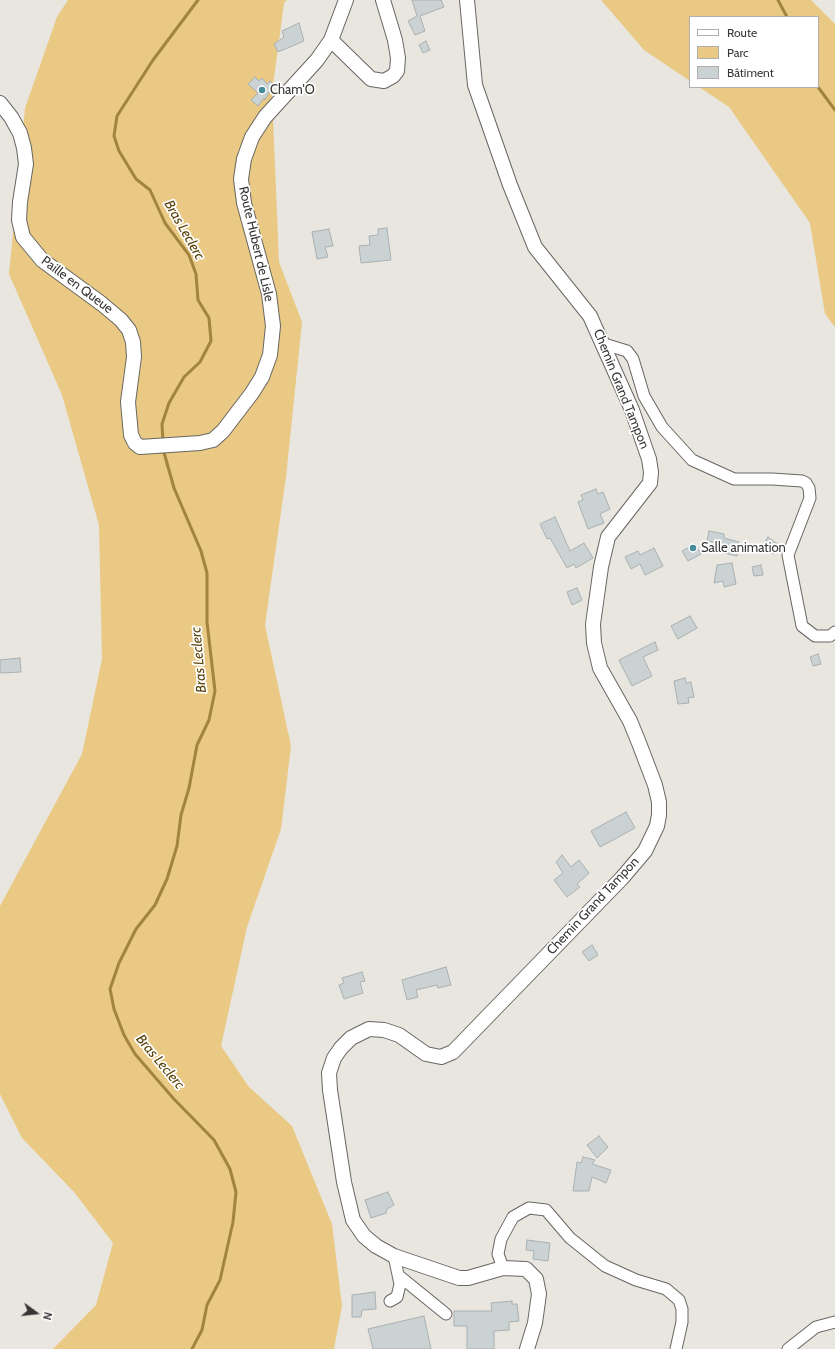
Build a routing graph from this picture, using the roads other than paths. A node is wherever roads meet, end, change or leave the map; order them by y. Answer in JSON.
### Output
{"nodes":[{"id":1,"x":346,"y":0,"type":"edge"},
{"id":2,"x":383,"y":0,"type":"edge"},
{"id":3,"x":468,"y":0,"type":"edge"},
{"id":4,"x":331,"y":40,"type":"junction"},
{"id":5,"x":0,"y":103,"type":"edge"},
{"id":6,"x":604,"y":344,"type":"junction"},
{"id":7,"x":140,"y":447,"type":"joint"},
{"id":8,"x":835,"y":632,"type":"edge"},
{"id":9,"x":394,"y":1256,"type":"junction"},
{"id":10,"x":503,"y":1268,"type":"junction"},
{"id":11,"x":398,"y":1275,"type":"junction"},
{"id":12,"x":390,"y":1301,"type":"dead end"},
{"id":13,"x":446,"y":1314,"type":"dead end"},
{"id":14,"x":835,"y":1322,"type":"edge"},
{"id":15,"x":527,"y":1349,"type":"edge"},
{"id":16,"x":676,"y":1349,"type":"edge"},
{"id":17,"x":788,"y":1349,"type":"edge"}],
"edges":[{"from":1,"to":4,"type":"main road","name":"Route Hubert de Lisle"},
{"from":2,"to":4,"type":"main road"},
{"from":3,"to":6,"type":"main road","name":"Chemin Grand Tampon"},
{"from":4,"to":7,"type":"main road","name":"Route Hubert de Lisle"},
{"from":5,"to":7,"type":"main road","name":"Paille en Queue"},
{"from":6,"to":8,"type":"lane"},
{"from":6,"to":9,"type":"main road","name":"Chemin Grand Tampon"},
{"from":9,"to":10,"type":"main road","name":"Chemin Grand Tampon"},
{"from":9,"to":11,"type":"lane"},
{"from":10,"to":15,"type":"main road","name":"Chemin Grand Tampon"},
{"from":10,"to":16,"type":"lane"},
{"from":11,"to":12,"type":"lane"},
{"from":11,"to":13,"type":"lane"},
{"from":14,"to":17,"type":"lane"}]}
